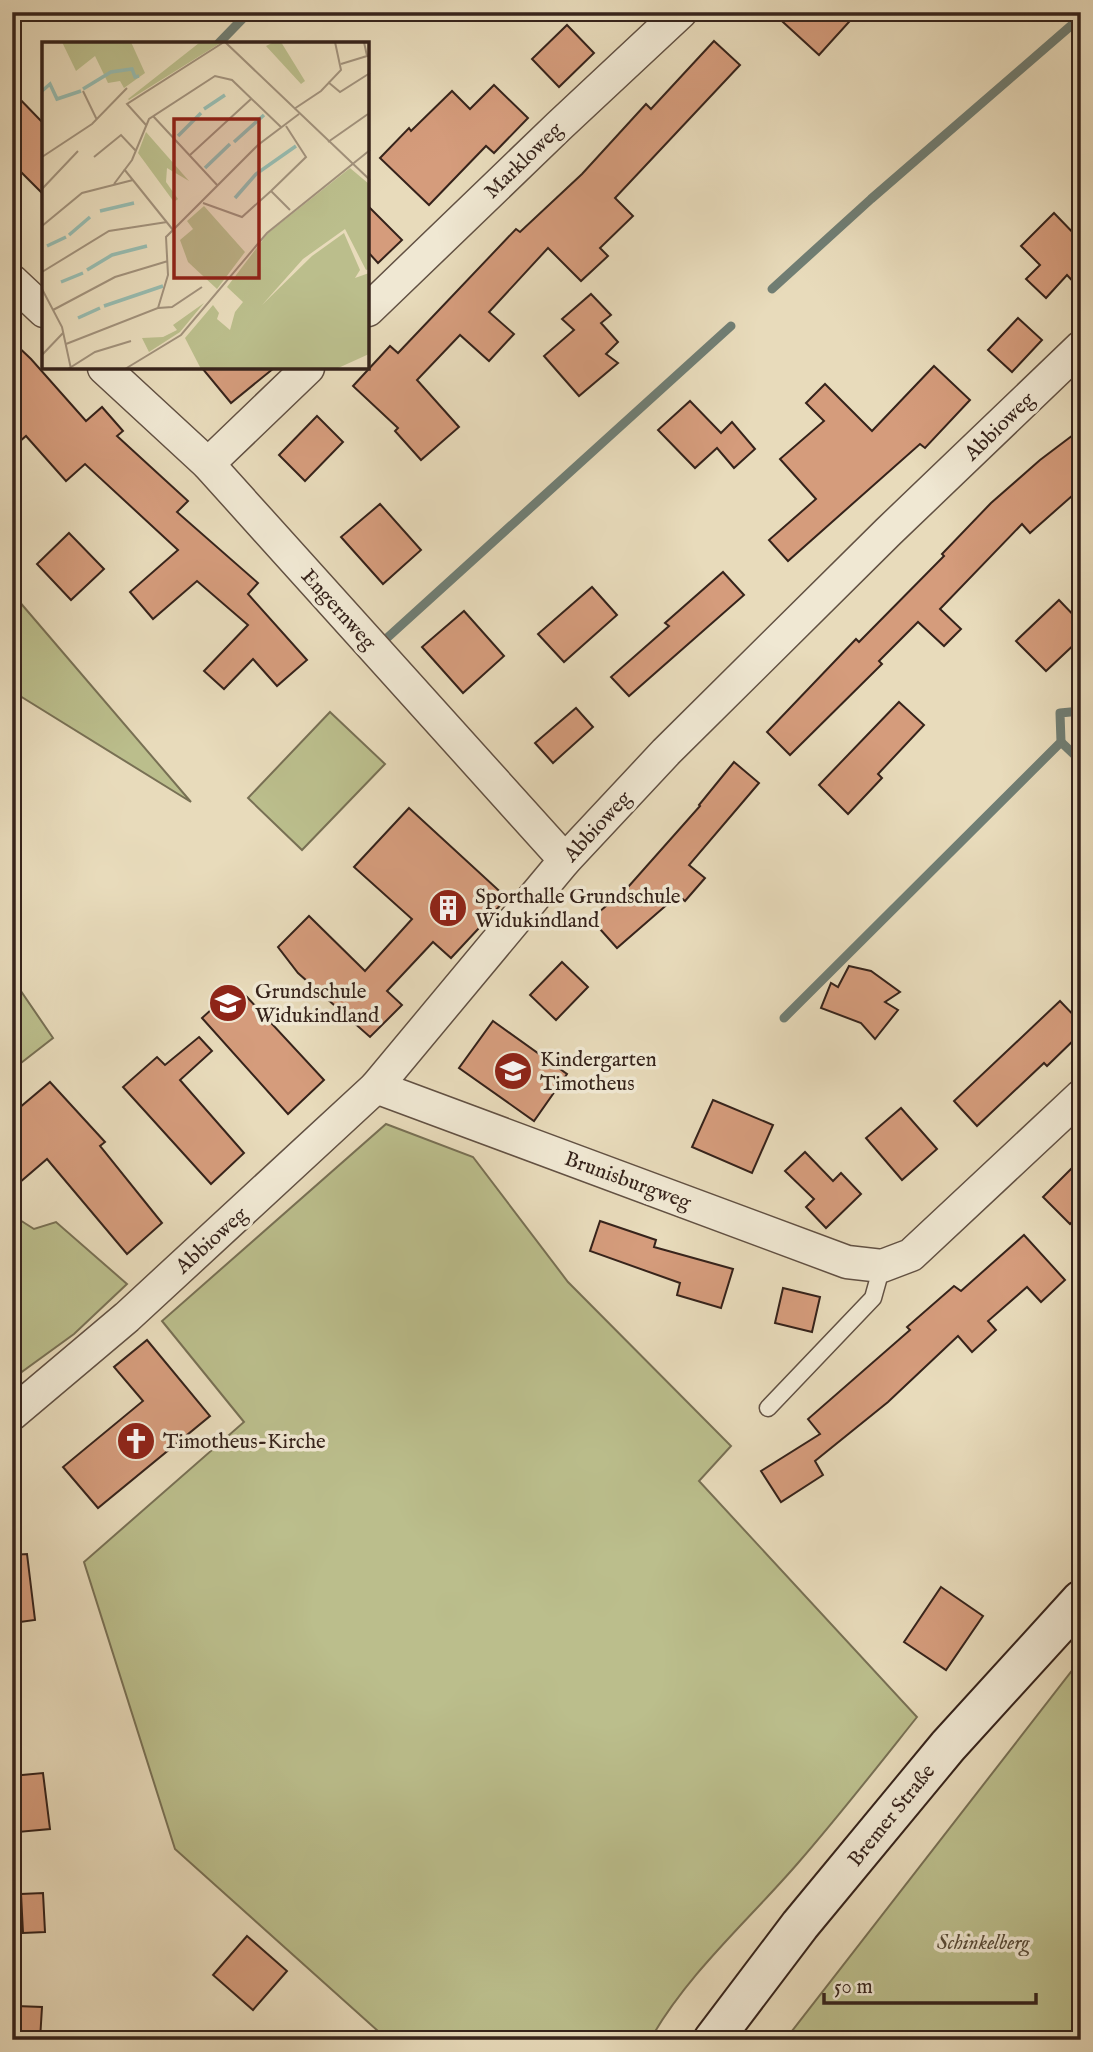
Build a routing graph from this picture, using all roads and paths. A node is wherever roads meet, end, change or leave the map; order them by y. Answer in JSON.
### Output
{"nodes":[{"id":1,"x":681,"y":12,"type":"edge"},
{"id":2,"x":12,"y":281,"type":"edge"},
{"id":3,"x":42,"y":309,"type":"edge"},
{"id":4,"x":369,"y":309,"type":"edge"},
{"id":5,"x":1081,"y":347,"type":"edge"},
{"id":6,"x":105,"y":369,"type":"edge"},
{"id":7,"x":307,"y":369,"type":"edge"},
{"id":8,"x":208,"y":464,"type":"junction"},
{"id":9,"x":565,"y":860,"type":"junction"},
{"id":10,"x":376,"y":1087,"type":"junction"},
{"id":11,"x":1081,"y":1096,"type":"edge"},
{"id":12,"x":882,"y":1266,"type":"junction"},
{"id":13,"x":768,"y":1408,"type":"dead end"},
{"id":14,"x":12,"y":1414,"type":"edge"},
{"id":15,"x":1081,"y":1600,"type":"edge"},
{"id":16,"x":713,"y":2040,"type":"edge"}],
"edges":[{"from":1,"to":4,"type":"street","name":"Markloweg"},
{"from":2,"to":3,"type":"street"},
{"from":5,"to":9,"type":"street","name":"Abbioweg"},
{"from":6,"to":8,"type":"street","name":"Engernweg"},
{"from":7,"to":8,"type":"street"},
{"from":8,"to":9,"type":"street","name":"Engernweg"},
{"from":9,"to":10,"type":"street","name":"Abbioweg"},
{"from":10,"to":12,"type":"street","name":"Brunisburgweg"},
{"from":10,"to":14,"type":"street","name":"Abbioweg"},
{"from":11,"to":12,"type":"street","name":"Brunisburgweg"},
{"from":12,"to":13,"type":"lane"},
{"from":15,"to":16,"type":"main road","name":"Bremer Straße"}]}
